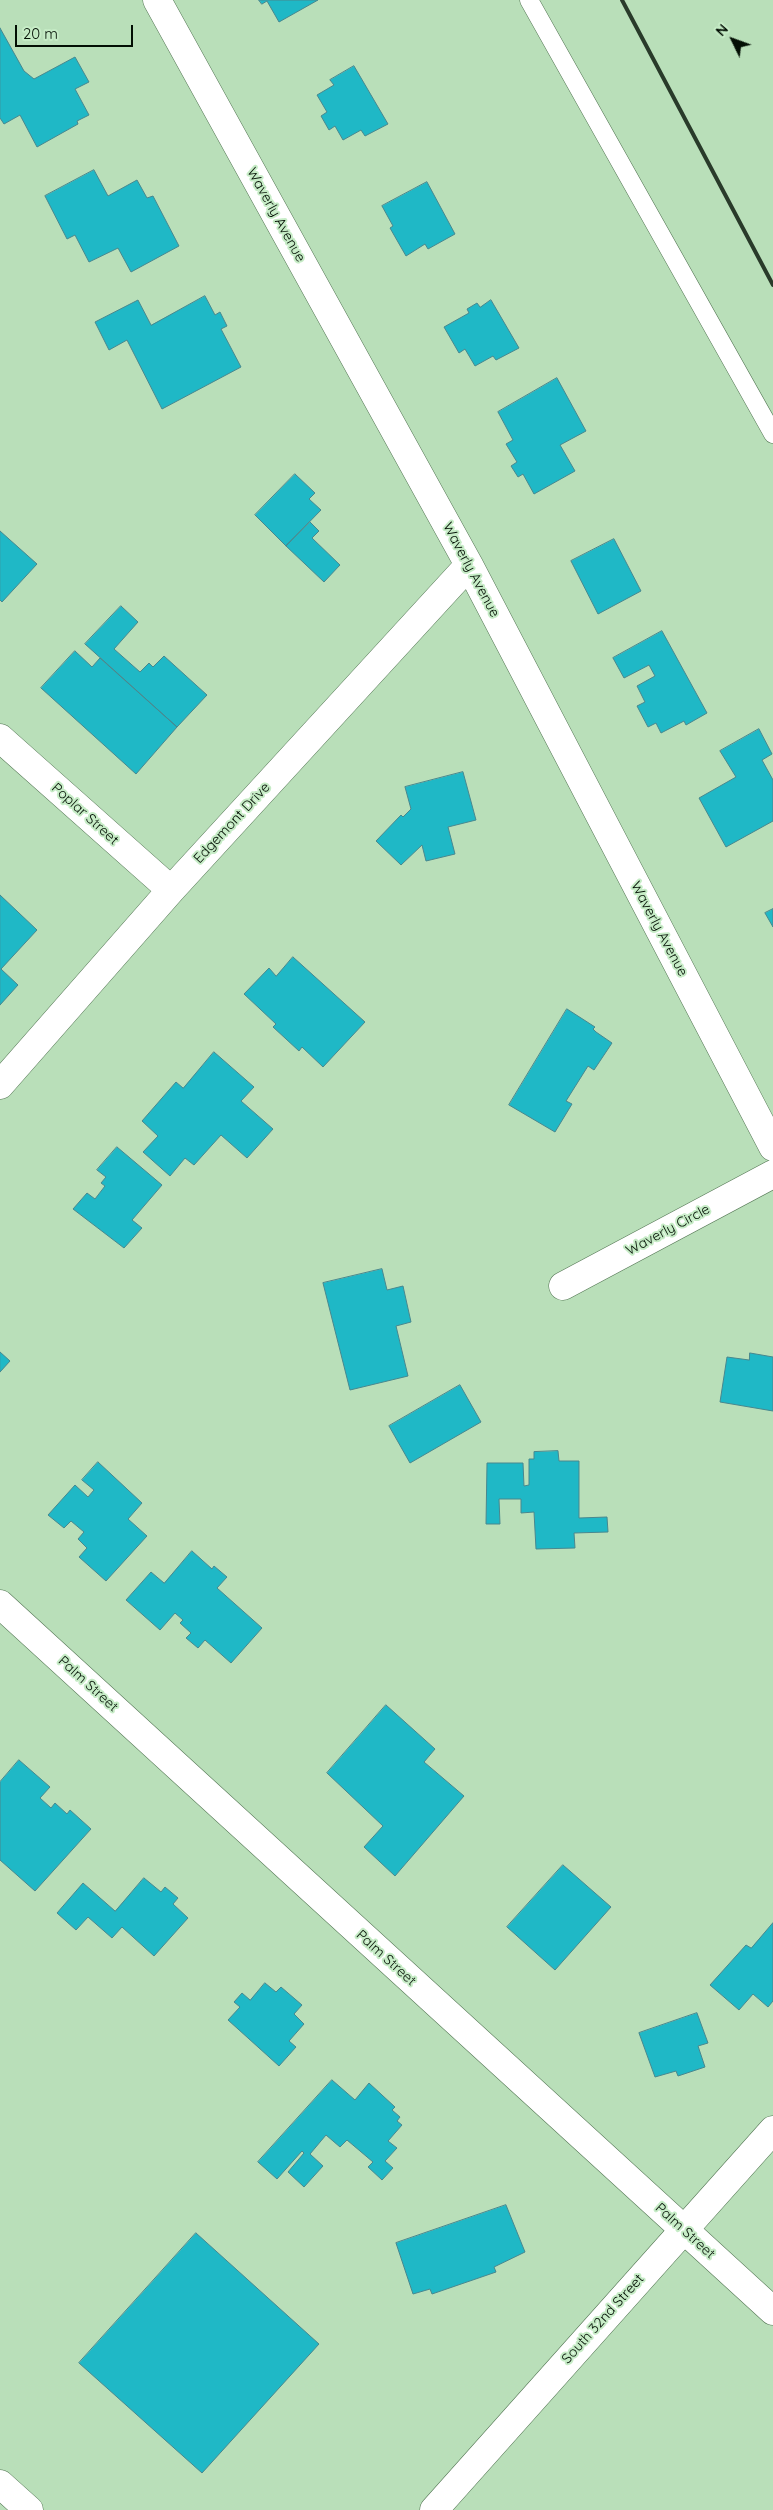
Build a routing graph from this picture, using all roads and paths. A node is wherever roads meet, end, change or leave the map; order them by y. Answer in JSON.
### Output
{"nodes":[{"id":1,"x":157,"y":0,"type":"edge"},
{"id":2,"x":529,"y":0,"type":"edge"},
{"id":3,"x":773,"y":434,"type":"edge"},
{"id":4,"x":468,"y":565,"type":"junction"},
{"id":5,"x":0,"y":738,"type":"edge"},
{"id":6,"x":171,"y":890,"type":"junction"},
{"id":7,"x":0,"y":1085,"type":"edge"},
{"id":8,"x":773,"y":1147,"type":"edge"},
{"id":9,"x":773,"y":1174,"type":"edge"},
{"id":10,"x":563,"y":1286,"type":"dead end"},
{"id":11,"x":0,"y":1604,"type":"edge"},
{"id":12,"x":773,"y":2130,"type":"edge"},
{"id":13,"x":683,"y":2229,"type":"junction"},
{"id":14,"x":773,"y":2311,"type":"edge"},
{"id":15,"x":0,"y":2484,"type":"edge"},
{"id":16,"x":29,"y":2510,"type":"edge"},
{"id":17,"x":434,"y":2510,"type":"edge"}],
"edges":[{"from":1,"to":4,"type":"street","name":"Waverly Avenue"},
{"from":2,"to":3,"type":"lane"},
{"from":4,"to":6,"type":"street","name":"Edgemont Drive"},
{"from":4,"to":8,"type":"street","name":"Waverly Avenue"},
{"from":5,"to":6,"type":"street","name":"Poplar Street"},
{"from":6,"to":7,"type":"street","name":"Edgemont Drive"},
{"from":9,"to":10,"type":"street","name":"Waverly Circle"},
{"from":11,"to":13,"type":"street","name":"Palm Street"},
{"from":12,"to":13,"type":"street","name":"South 32nd Street"},
{"from":13,"to":14,"type":"street","name":"Palm Street"},
{"from":13,"to":17,"type":"street","name":"South 32nd Street"},
{"from":15,"to":16,"type":"street"}]}
